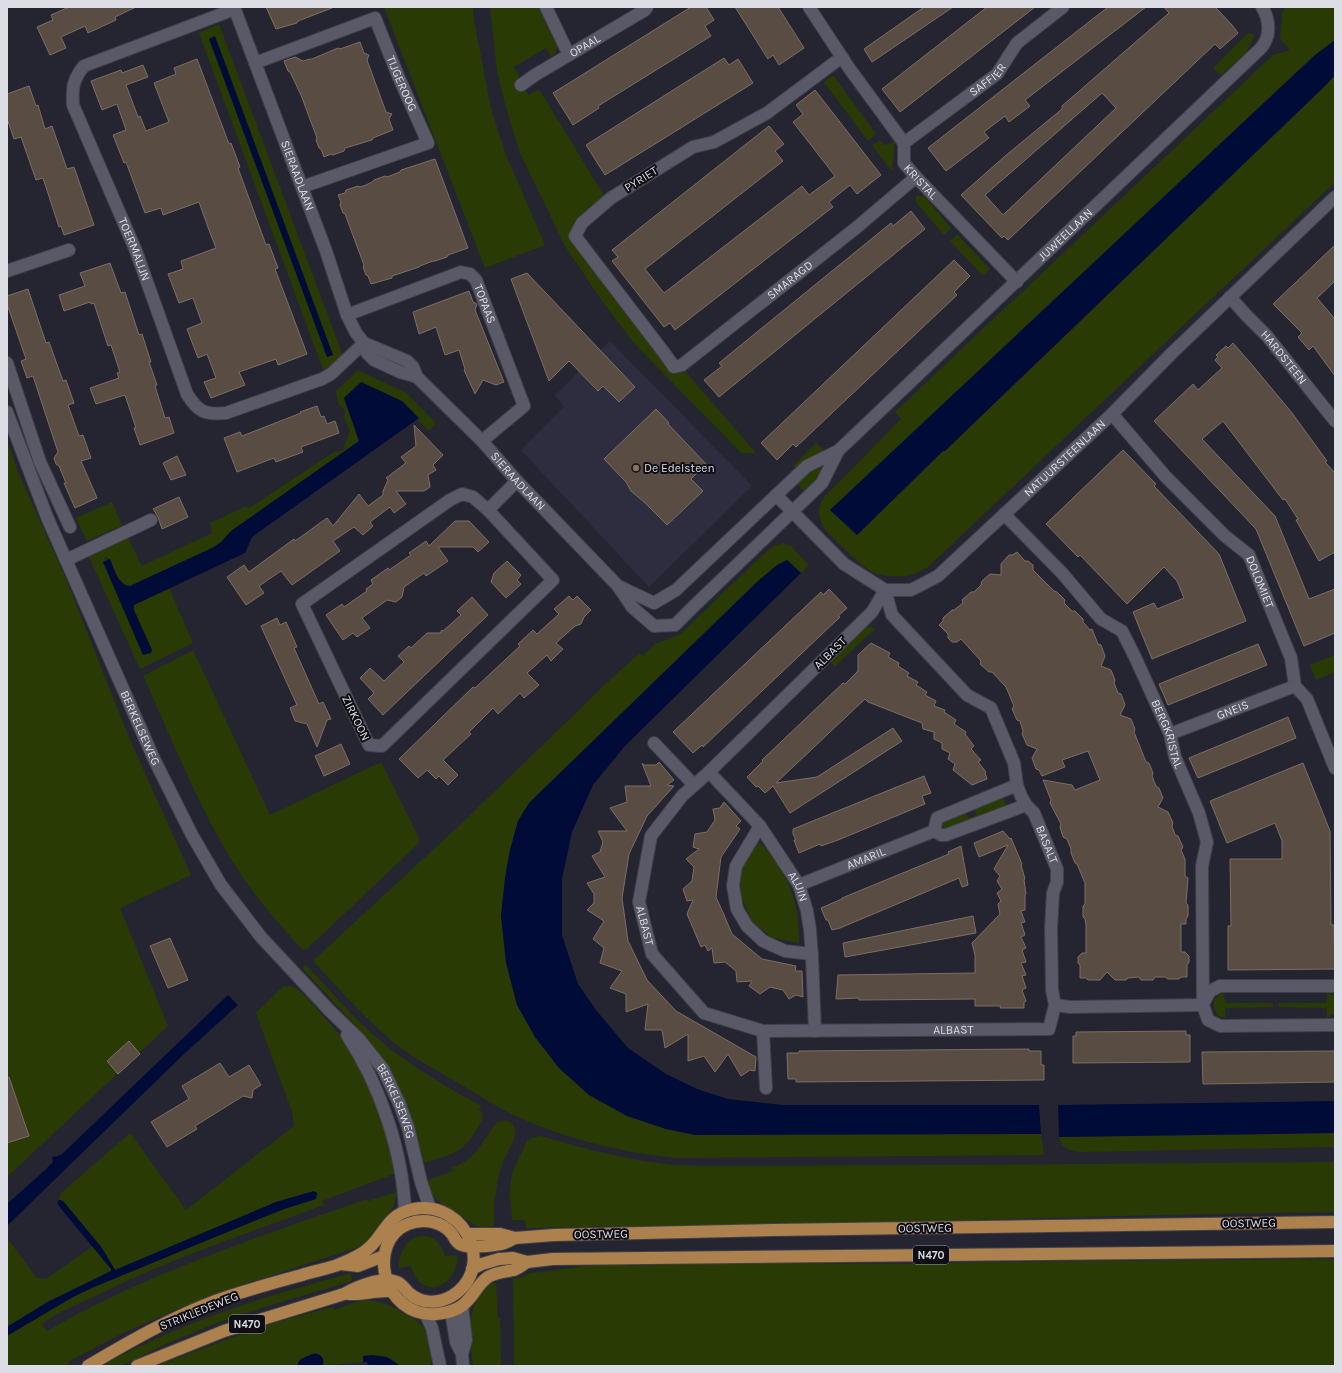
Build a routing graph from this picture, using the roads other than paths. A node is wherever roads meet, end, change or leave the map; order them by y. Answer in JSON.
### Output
{"nodes":[{"id":1,"x":546,"y":7,"type":"edge"},
{"id":2,"x":647,"y":7,"type":"edge"},
{"id":3,"x":809,"y":7,"type":"edge"},
{"id":4,"x":1063,"y":7,"type":"edge"},
{"id":5,"x":1262,"y":7,"type":"edge"},
{"id":6,"x":234,"y":8,"type":"edge"},
{"id":7,"x":569,"y":55,"type":"junction"},
{"id":8,"x":842,"y":57,"type":"junction"},
{"id":9,"x":255,"y":63,"type":"junction"},
{"id":10,"x":522,"y":85,"type":"dead end"},
{"id":11,"x":904,"y":143,"type":"junction"},
{"id":12,"x":916,"y":177,"type":"junction"},
{"id":13,"x":302,"y":187,"type":"junction"},
{"id":14,"x":1335,"y":197,"type":"edge"},
{"id":15,"x":69,"y":250,"type":"dead end"},
{"id":16,"x":7,"y":271,"type":"edge"},
{"id":17,"x":1017,"y":282,"type":"junction"},
{"id":18,"x":1230,"y":297,"type":"junction"},
{"id":19,"x":347,"y":315,"type":"junction"},
{"id":20,"x":364,"y":343,"type":"junction"},
{"id":21,"x":665,"y":354,"type":"joint"},
{"id":22,"x":7,"y":363,"type":"edge"},
{"id":23,"x":7,"y":412,"type":"edge"},
{"id":24,"x":1112,"y":414,"type":"junction"},
{"id":25,"x":1335,"y":421,"type":"edge"},
{"id":26,"x":482,"y":441,"type":"junction"},
{"id":27,"x":838,"y":451,"type":"junction"},
{"id":28,"x":517,"y":481,"type":"junction"},
{"id":29,"x":776,"y":496,"type":"junction"},
{"id":30,"x":488,"y":510,"type":"junction"},
{"id":31,"x":792,"y":511,"type":"junction"},
{"id":32,"x":1004,"y":514,"type":"junction"},
{"id":33,"x":151,"y":520,"type":"dead end"},
{"id":34,"x":70,"y":527,"type":"dead end"},
{"id":35,"x":66,"y":560,"type":"junction"},
{"id":36,"x":618,"y":586,"type":"junction"},
{"id":37,"x":885,"y":590,"type":"junction"},
{"id":38,"x":1295,"y":686,"type":"junction"},
{"id":39,"x":1170,"y":734,"type":"junction"},
{"id":40,"x":654,"y":743,"type":"dead end"},
{"id":41,"x":1335,"y":768,"type":"edge"},
{"id":42,"x":709,"y":772,"type":"junction"},
{"id":43,"x":694,"y":785,"type":"junction"},
{"id":44,"x":1017,"y":785,"type":"junction"},
{"id":45,"x":1026,"y":806,"type":"junction"},
{"id":46,"x":760,"y":826,"type":"junction"},
{"id":47,"x":934,"y":831,"type":"junction"},
{"id":48,"x":799,"y":885,"type":"junction"},
{"id":49,"x":812,"y":954,"type":"junction"},
{"id":50,"x":1335,"y":986,"type":"edge"},
{"id":51,"x":1055,"y":1005,"type":"junction"},
{"id":52,"x":1203,"y":1005,"type":"junction"},
{"id":53,"x":330,"y":1011,"type":"junction"},
{"id":54,"x":1335,"y":1024,"type":"edge"},
{"id":55,"x":763,"y":1031,"type":"junction"},
{"id":56,"x":815,"y":1031,"type":"junction"},
{"id":57,"x":766,"y":1088,"type":"dead end"},
{"id":58,"x":430,"y":1208,"type":"junction"},
{"id":59,"x":405,"y":1212,"type":"junction"},
{"id":60,"x":1335,"y":1222,"type":"edge"},
{"id":61,"x":405,"y":1226,"type":"junction"},
{"id":62,"x":468,"y":1234,"type":"junction"},
{"id":63,"x":515,"y":1238,"type":"junction"},
{"id":64,"x":472,"y":1246,"type":"junction"},
{"id":65,"x":1335,"y":1251,"type":"edge"},
{"id":66,"x":384,"y":1256,"type":"junction"},
{"id":67,"x":527,"y":1262,"type":"junction"},
{"id":68,"x":340,"y":1264,"type":"junction"},
{"id":69,"x":472,"y":1269,"type":"junction"},
{"id":70,"x":388,"y":1285,"type":"junction"},
{"id":71,"x":451,"y":1296,"type":"junction"},
{"id":72,"x":456,"y":1308,"type":"junction"},
{"id":73,"x":425,"y":1314,"type":"junction"},
{"id":74,"x":88,"y":1366,"type":"edge"},
{"id":75,"x":137,"y":1366,"type":"edge"},
{"id":76,"x":440,"y":1366,"type":"edge"},
{"id":77,"x":463,"y":1366,"type":"edge"}],
"edges":[{"from":1,"to":7,"type":"street"},
{"from":2,"to":7,"type":"street","name":"OPAAL"},
{"from":3,"to":8,"type":"street"},
{"from":4,"to":11,"type":"street","name":"SAFFIER"},
{"from":5,"to":17,"type":"street","name":"JUWEELLAAN"},
{"from":6,"to":9,"type":"street","name":"SIERAADLAAN"},
{"from":6,"to":20,"type":"street","name":"TOERMALIJN"},
{"from":7,"to":10,"type":"street","name":"OPAAL"},
{"from":8,"to":11,"type":"street"},
{"from":8,"to":21,"type":"street","name":"PYRIET"},
{"from":9,"to":13,"type":"street","name":"SIERAADLAAN"},
{"from":9,"to":13,"type":"street","name":"TIJGEROOG"},
{"from":11,"to":12,"type":"street","name":"KRISTAL"},
{"from":12,"to":17,"type":"street","name":"KRISTAL"},
{"from":12,"to":21,"type":"street","name":"SMARAGD"},
{"from":13,"to":19,"type":"street","name":"SIERAADLAAN"},
{"from":14,"to":18,"type":"street","name":"NATUURSTEENLAAN"},
{"from":15,"to":16,"type":"street"},
{"from":17,"to":27,"type":"street","name":"JUWEELLAAN"},
{"from":18,"to":24,"type":"street","name":"NATUURSTEENLAAN"},
{"from":18,"to":25,"type":"street","name":"HARDSTEEN"},
{"from":19,"to":20,"type":"street","name":"SIERAADLAAN"},
{"from":19,"to":26,"type":"street","name":"TOPAAS"},
{"from":20,"to":26,"type":"street","name":"SIERAADLAAN"},
{"from":22,"to":34,"type":"street"},
{"from":23,"to":35,"type":"street","name":"BERKELSEWEG"},
{"from":24,"to":32,"type":"street","name":"NATUURSTEENLAAN"},
{"from":24,"to":38,"type":"street","name":"DOLOMIET"},
{"from":26,"to":28,"type":"street","name":"SIERAADLAAN"},
{"from":27,"to":29,"type":"street","name":"JUWEELLAAN"},
{"from":27,"to":31,"type":"street","name":"JUWEELLAAN"},
{"from":28,"to":30,"type":"street"},
{"from":28,"to":36,"type":"street","name":"SIERAADLAAN"},
{"from":29,"to":31,"type":"street"},
{"from":29,"to":36,"type":"street","name":"SIERAADLAAN"},
{"from":30,"to":30,"type":"street","name":"ZIRKOON"},
{"from":31,"to":36,"type":"street","name":"SIERAADLAAN"},
{"from":31,"to":37,"type":"street"},
{"from":32,"to":37,"type":"street","name":"NATUURSTEENLAAN"},
{"from":32,"to":39,"type":"street","name":"BERGKRISTAL"},
{"from":33,"to":35,"type":"street"},
{"from":35,"to":53,"type":"street","name":"BERKELSEWEG"},
{"from":37,"to":42,"type":"street","name":"ALBAST"},
{"from":37,"to":44,"type":"street","name":"BASALT"},
{"from":38,"to":39,"type":"street","name":"GNEIS"},
{"from":38,"to":41,"type":"street"},
{"from":39,"to":52,"type":"street","name":"BERGKRISTAL"},
{"from":40,"to":43,"type":"street"},
{"from":42,"to":43,"type":"street","name":"ALBAST"},
{"from":42,"to":46,"type":"street","name":"ALUIN"},
{"from":43,"to":55,"type":"street","name":"ALBAST"},
{"from":44,"to":45,"type":"street","name":"BASALT"},
{"from":44,"to":47,"type":"street"},
{"from":45,"to":47,"type":"street","name":"AMARIL"},
{"from":45,"to":51,"type":"street","name":"BASALT"},
{"from":46,"to":48,"type":"street","name":"ALUIN"},
{"from":46,"to":49,"type":"street"},
{"from":47,"to":48,"type":"street","name":"AMARIL"},
{"from":48,"to":49,"type":"street","name":"ALUIN"},
{"from":49,"to":56,"type":"street","name":"ALUIN"},
{"from":50,"to":52,"type":"street"},
{"from":51,"to":52,"type":"street"},
{"from":51,"to":56,"type":"street","name":"ALBAST"},
{"from":52,"to":54,"type":"street"},
{"from":53,"to":58,"type":"street","name":"BERKELSEWEG"},
{"from":53,"to":59,"type":"street","name":"BERKELSEWEG"},
{"from":55,"to":56,"type":"street","name":"ALBAST"},
{"from":55,"to":57,"type":"street"},
{"from":58,"to":59,"type":"main road","number":"N470"},
{"from":58,"to":62,"type":"main road","number":"N470"},
{"from":59,"to":61,"type":"main road"},
{"from":59,"to":68,"type":"main road","name":"STRIKLEDEWEG","number":"N470"},
{"from":60,"to":63,"type":"main road","name":"OOSTWEG","number":"N470"},
{"from":61,"to":64,"type":"main road","number":"N470"},
{"from":61,"to":66,"type":"main road","number":"N470"},
{"from":62,"to":63,"type":"main road","name":"OOSTWEG","number":"N470"},
{"from":62,"to":64,"type":"main road","number":"N470"},
{"from":63,"to":64,"type":"main road","name":"OOSTWEG","number":"N470"},
{"from":64,"to":69,"type":"main road","number":"N470"},
{"from":65,"to":67,"type":"main road","name":"OOSTWEG","number":"N470"},
{"from":66,"to":68,"type":"main road","name":"STRIKLEDEWEG","number":"N470"},
{"from":66,"to":70,"type":"main road","number":"N470"},
{"from":67,"to":69,"type":"main road","name":"OOSTWEG","number":"N470"},
{"from":67,"to":72,"type":"main road","name":"OOSTWEG","number":"N470"},
{"from":68,"to":74,"type":"main road","name":"STRIKLEDEWEG","number":"N470"},
{"from":69,"to":71,"type":"main road","number":"N470"},
{"from":70,"to":71,"type":"main road","number":"N470"},
{"from":70,"to":73,"type":"main road"},
{"from":70,"to":75,"type":"main road","number":"N470"},
{"from":71,"to":72,"type":"main road"},
{"from":72,"to":73,"type":"main road"},
{"from":72,"to":77,"type":"street"},
{"from":73,"to":76,"type":"street"}]}
